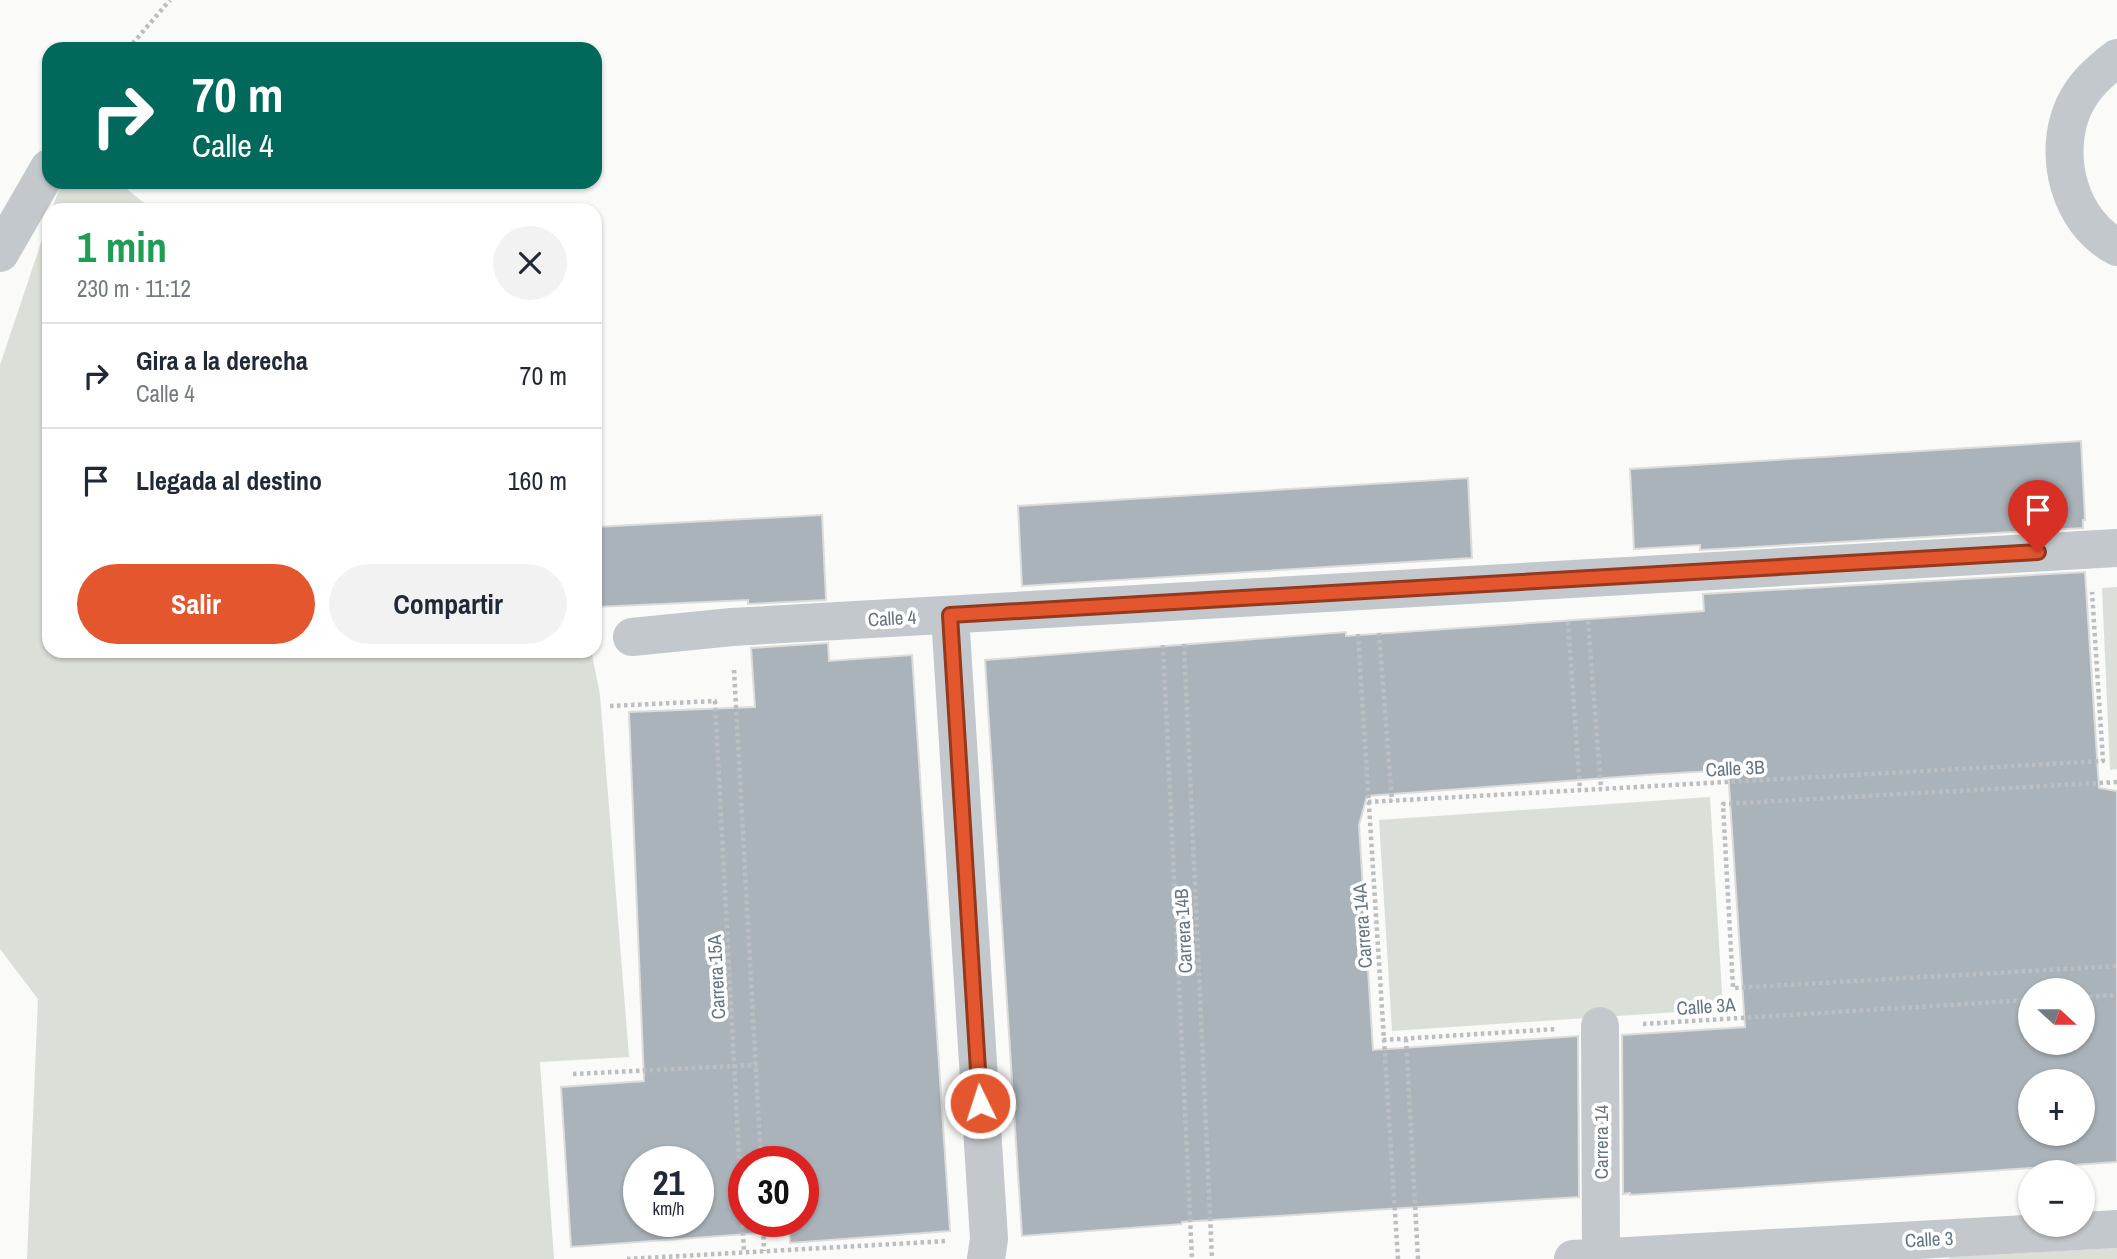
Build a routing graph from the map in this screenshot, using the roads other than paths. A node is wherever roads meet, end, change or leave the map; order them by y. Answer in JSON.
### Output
{"nodes":[{"id":1,"x":2117,"y":58,"type":"edge"},
{"id":2,"x":42,"y":181,"type":"edge"},
{"id":3,"x":2117,"y":247,"type":"edge"},
{"id":4,"x":0,"y":253,"type":"edge"},
{"id":5,"x":2103,"y":549,"type":"edge"},
{"id":6,"x":950,"y":615,"type":"junction"},
{"id":7,"x":632,"y":637,"type":"dead end"},
{"id":8,"x":1600,"y":1026,"type":"road end"},
{"id":9,"x":2117,"y":1229,"type":"edge"},
{"id":10,"x":982,"y":1252,"type":"edge"},
{"id":11,"x":1587,"y":1258,"type":"edge"}],
"edges":[{"from":1,"to":3,"type":"street"},
{"from":2,"to":4,"type":"street"},
{"from":5,"to":6,"type":"street","name":"Calle 4"},
{"from":6,"to":7,"type":"street","name":"Calle 4"},
{"from":6,"to":10,"type":"street"},
{"from":8,"to":11,"type":"street","name":"Carrera 14"},
{"from":9,"to":11,"type":"street","name":"Calle 3"}]}
